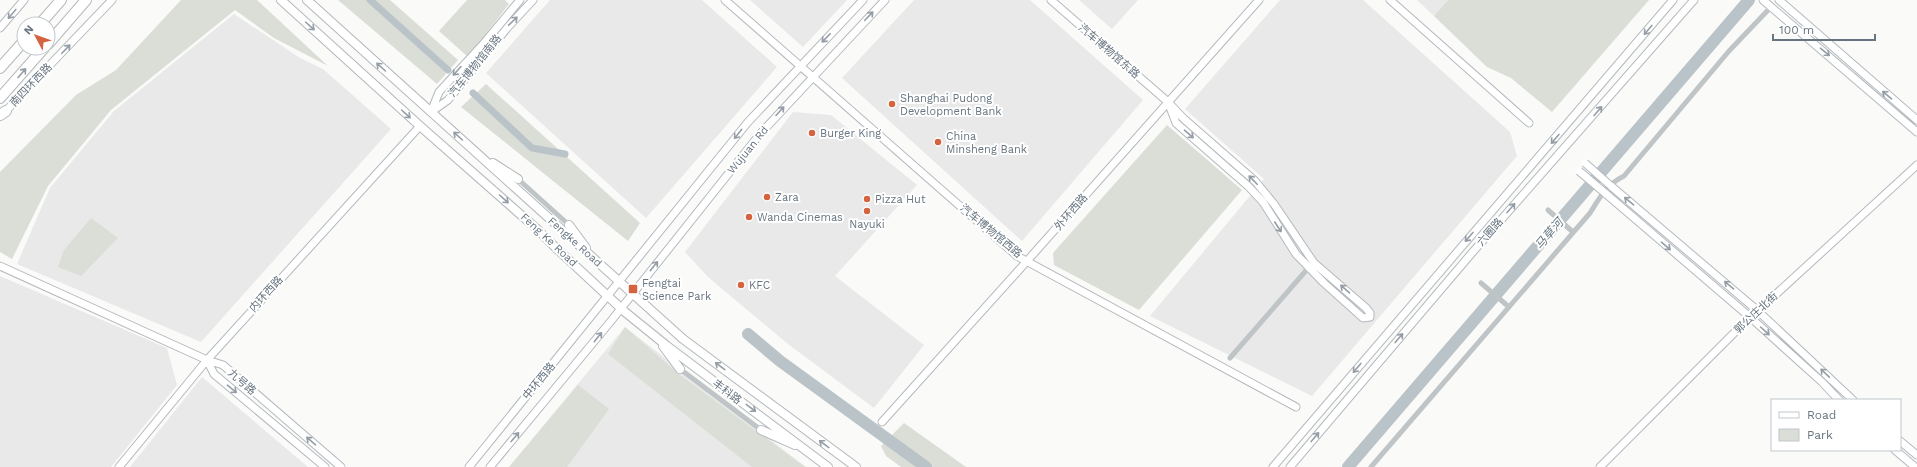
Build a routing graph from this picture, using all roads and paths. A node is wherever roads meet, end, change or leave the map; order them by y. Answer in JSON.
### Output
{"nodes":[{"id":1,"x":24,"y":0,"type":"edge"},
{"id":2,"x":61,"y":0,"type":"edge"},
{"id":3,"x":86,"y":0,"type":"edge"},
{"id":4,"x":112,"y":0,"type":"edge"},
{"id":5,"x":282,"y":0,"type":"edge"},
{"id":6,"x":308,"y":0,"type":"edge"},
{"id":7,"x":520,"y":0,"type":"edge"},
{"id":8,"x":533,"y":0,"type":"edge"},
{"id":9,"x":725,"y":0,"type":"edge"},
{"id":10,"x":863,"y":0,"type":"edge"},
{"id":11,"x":885,"y":0,"type":"edge"},
{"id":12,"x":1051,"y":0,"type":"edge"},
{"id":13,"x":1259,"y":0,"type":"edge"},
{"id":14,"x":1390,"y":0,"type":"edge"},
{"id":15,"x":1673,"y":0,"type":"edge"},
{"id":16,"x":1694,"y":0,"type":"edge"},
{"id":17,"x":1763,"y":0,"type":"edge"},
{"id":18,"x":1779,"y":0,"type":"edge"},
{"id":19,"x":1771,"y":7,"type":"junction"},
{"id":20,"x":47,"y":16,"type":"edge"},
{"id":21,"x":0,"y":28,"type":"edge"},
{"id":22,"x":56,"y":35,"type":"edge"},
{"id":23,"x":16,"y":51,"type":"edge"},
{"id":24,"x":37,"y":56,"type":"edge"},
{"id":25,"x":800,"y":65,"type":"junction"},
{"id":26,"x":0,"y":68,"type":"edge"},
{"id":27,"x":812,"y":76,"type":"junction"},
{"id":28,"x":0,"y":98,"type":"edge"},
{"id":29,"x":1168,"y":102,"type":"junction"},
{"id":30,"x":431,"y":112,"type":"junction"},
{"id":31,"x":2,"y":114,"type":"edge"},
{"id":32,"x":1917,"y":120,"type":"edge"},
{"id":33,"x":1529,"y":123,"type":"dead end"},
{"id":34,"x":420,"y":126,"type":"junction"},
{"id":35,"x":1917,"y":132,"type":"edge"},
{"id":36,"x":484,"y":160,"type":"junction"},
{"id":37,"x":1585,"y":163,"type":"dead end"},
{"id":38,"x":1917,"y":165,"type":"edge"},
{"id":39,"x":1579,"y":171,"type":"dead end"},
{"id":40,"x":518,"y":179,"type":"joint"},
{"id":41,"x":1548,"y":210,"type":"dead end"},
{"id":42,"x":569,"y":225,"type":"joint"},
{"id":43,"x":1573,"y":232,"type":"junction"},
{"id":44,"x":591,"y":257,"type":"junction"},
{"id":45,"x":1028,"y":261,"type":"junction"},
{"id":46,"x":1311,"y":265,"type":"junction"},
{"id":47,"x":0,"y":266,"type":"edge"},
{"id":48,"x":619,"y":282,"type":"junction"},
{"id":49,"x":1481,"y":283,"type":"dead end"},
{"id":50,"x":632,"y":294,"type":"junction"},
{"id":51,"x":608,"y":295,"type":"junction"},
{"id":52,"x":1509,"y":307,"type":"junction"},
{"id":53,"x":620,"y":308,"type":"junction"},
{"id":54,"x":1758,"y":310,"type":"junction"},
{"id":55,"x":1751,"y":318,"type":"junction"},
{"id":56,"x":657,"y":338,"type":"junction"},
{"id":57,"x":1230,"y":358,"type":"dead end"},
{"id":58,"x":206,"y":360,"type":"junction"},
{"id":59,"x":680,"y":369,"type":"joint"},
{"id":60,"x":1838,"y":399,"type":"edge"},
{"id":61,"x":1852,"y":399,"type":"edge"},
{"id":62,"x":1296,"y":407,"type":"dead end"},
{"id":63,"x":882,"y":422,"type":"dead end"},
{"id":64,"x":761,"y":430,"type":"joint"},
{"id":65,"x":1901,"y":442,"type":"edge"},
{"id":66,"x":805,"y":450,"type":"junction"},
{"id":67,"x":1896,"y":451,"type":"edge"},
{"id":68,"x":1917,"y":455,"type":"edge"},
{"id":69,"x":119,"y":467,"type":"edge"},
{"id":70,"x":325,"y":467,"type":"edge"},
{"id":71,"x":341,"y":467,"type":"edge"},
{"id":72,"x":470,"y":467,"type":"edge"},
{"id":73,"x":490,"y":467,"type":"edge"},
{"id":74,"x":828,"y":467,"type":"edge"},
{"id":75,"x":856,"y":467,"type":"edge"},
{"id":76,"x":1273,"y":467,"type":"edge"},
{"id":77,"x":1290,"y":467,"type":"edge"},
{"id":78,"x":1371,"y":467,"type":"edge"},
{"id":79,"x":1600,"y":467,"type":"edge"},
{"id":80,"x":1915,"y":467,"type":"edge"}],
"edges":[{"from":1,"to":21,"type":"street","one_way":true},
{"from":2,"to":20,"type":"highway"},
{"from":3,"to":22,"type":"highway"},
{"from":31,"to":4,"type":"street","name":"南四环西路","one_way":true},
{"from":5,"to":34,"type":"main road","name":"Feng Ke Road","one_way":true},
{"from":30,"to":6,"type":"main road","name":"Fengke Road","one_way":true},
{"from":7,"to":30,"type":"street","name":"汽车博物馆南路","one_way":true},
{"from":30,"to":8,"type":"street","name":"汽车博物馆南路","one_way":true},
{"from":9,"to":25,"type":"street","name":"汽车博物馆西路"},
{"from":10,"to":25,"type":"street","name":"Wujuan Rd","one_way":true},
{"from":27,"to":11,"type":"street","name":"Wujuan Rd","one_way":true},
{"from":12,"to":29,"type":"street","name":"汽车博物馆东路"},
{"from":13,"to":29,"type":"street","name":"外环西路"},
{"from":14,"to":33,"type":"street"},
{"from":15,"to":76,"type":"street","name":"六圈路","one_way":true},
{"from":77,"to":16,"type":"street","name":"六圈路","one_way":true},
{"from":17,"to":19,"type":"street"},
{"from":32,"to":18,"type":"street","one_way":true},
{"from":19,"to":35,"type":"street","one_way":true},
{"from":19,"to":43,"type":"street"},
{"from":23,"to":26,"type":"highway"},
{"from":28,"to":24,"type":"highway","name":"南四环西路","one_way":true},
{"from":25,"to":27,"type":"street","name":"汽车博物馆西路"},
{"from":25,"to":48,"type":"street","name":"Wujuan Rd","one_way":true},
{"from":27,"to":45,"type":"street","name":"汽车博物馆西路"},
{"from":50,"to":27,"type":"street","name":"Wujuan Rd","one_way":true},
{"from":29,"to":45,"type":"street","name":"外环西路"},
{"from":29,"to":46,"type":"street"},
{"from":36,"to":30,"type":"main road","name":"Fengke Road","one_way":true},
{"from":34,"to":51,"type":"main road","name":"Feng Ke Road","one_way":true},
{"from":34,"to":58,"type":"street","name":"内环西路"},
{"from":36,"to":40,"type":"main road"},
{"from":36,"to":44,"type":"main road","name":"Fengke Road"},
{"from":54,"to":37,"type":"street","one_way":true,"bridge":true},
{"from":38,"to":54,"type":"street","name":"郭公庄北街"},
{"from":39,"to":55,"type":"street","one_way":true,"bridge":true},
{"from":40,"to":42,"type":"street"},
{"from":41,"to":43,"type":"street","bridge":true},
{"from":42,"to":44,"type":"main road"},
{"from":43,"to":52,"type":"street"},
{"from":44,"to":48,"type":"main road","name":"Fengke Road"},
{"from":45,"to":62,"type":"street","name":"汽车博物馆西路"},
{"from":45,"to":63,"type":"street","name":"外环西路"},
{"from":46,"to":46,"type":"street","one_way":true},
{"from":46,"to":57,"type":"street"},
{"from":47,"to":58,"type":"street"},
{"from":48,"to":50,"type":"main road","name":"Fengke Road"},
{"from":48,"to":51,"type":"street","name":"Wujuan Rd"},
{"from":49,"to":52,"type":"street"},
{"from":50,"to":53,"type":"street","name":"Wujuan Rd"},
{"from":75,"to":50,"type":"main road","name":"Fengke Road","one_way":true},
{"from":51,"to":53,"type":"main road","name":"Feng Ke Road"},
{"from":51,"to":72,"type":"street","name":"中环西路"},
{"from":52,"to":78,"type":"street"},
{"from":53,"to":56,"type":"main road","name":"Feng Ke Road"},
{"from":73,"to":53,"type":"street","name":"中环西路","one_way":true},
{"from":54,"to":55,"type":"street","name":"郭公庄北街"},
{"from":61,"to":54,"type":"street","one_way":true},
{"from":55,"to":60,"type":"street","one_way":true},
{"from":55,"to":79,"type":"street","name":"郭公庄北街"},
{"from":56,"to":59,"type":"main road"},
{"from":56,"to":66,"type":"main road","name":"Feng Ke Road","one_way":true},
{"from":58,"to":69,"type":"street","name":"内环西路"},
{"from":58,"to":70,"type":"street","name":"九号路","one_way":true},
{"from":71,"to":58,"type":"street","name":"九号路","one_way":true},
{"from":59,"to":64,"type":"street","name":"丰科路"},
{"from":64,"to":66,"type":"main road"},
{"from":65,"to":68,"type":"street"},
{"from":66,"to":74,"type":"main road","name":"Feng Ke Road"},
{"from":67,"to":80,"type":"street"}]}
